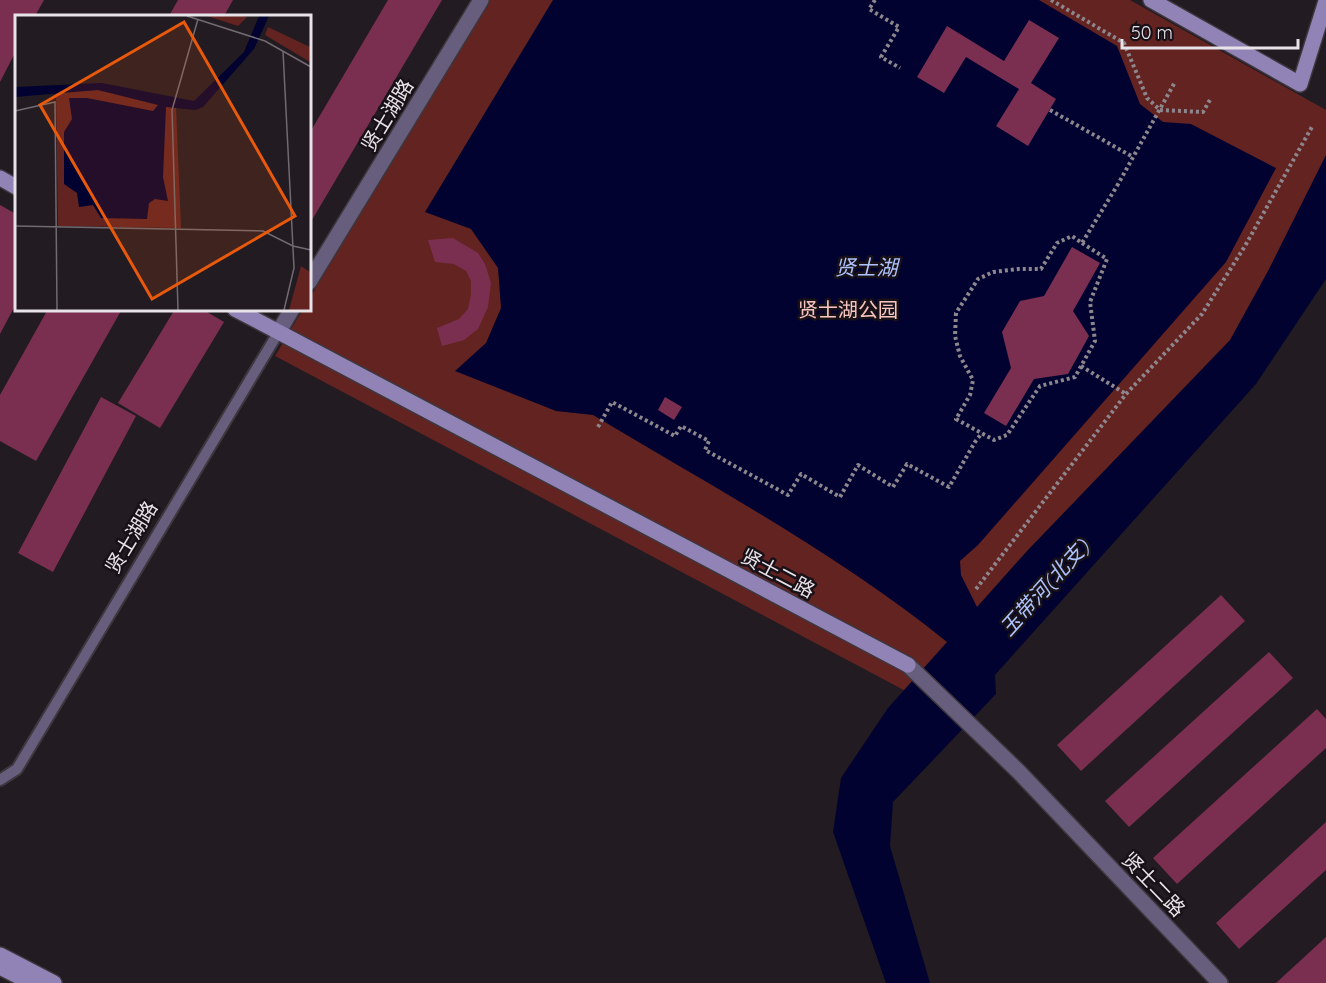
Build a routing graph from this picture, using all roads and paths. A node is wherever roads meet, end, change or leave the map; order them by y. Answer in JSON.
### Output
{"nodes":[{"id":1,"x":481,"y":0,"type":"edge"},
{"id":2,"x":875,"y":0,"type":"edge"},
{"id":3,"x":1052,"y":0,"type":"edge"},
{"id":4,"x":1151,"y":0,"type":"edge"},
{"id":5,"x":1326,"y":1,"type":"edge"},
{"id":6,"x":900,"y":68,"type":"dead end"},
{"id":7,"x":1175,"y":82,"type":"dead end"},
{"id":8,"x":1211,"y":98,"type":"dead end"},
{"id":9,"x":1050,"y":110,"type":"dead end"},
{"id":10,"x":1160,"y":110,"type":"junction"},
{"id":11,"x":1313,"y":125,"type":"dead end"},
{"id":12,"x":1133,"y":157,"type":"junction"},
{"id":13,"x":0,"y":178,"type":"edge"},
{"id":14,"x":15,"y":186,"type":"edge"},
{"id":15,"x":1082,"y":243,"type":"junction"},
{"id":16,"x":310,"y":280,"type":"edge"},
{"id":17,"x":238,"y":310,"type":"edge"},
{"id":18,"x":291,"y":310,"type":"edge"},
{"id":19,"x":278,"y":333,"type":"junction"},
{"id":20,"x":1081,"y":366,"type":"junction"},
{"id":21,"x":1126,"y":394,"type":"junction"},
{"id":22,"x":598,"y":427,"type":"dead end"},
{"id":23,"x":981,"y":434,"type":"junction"},
{"id":24,"x":976,"y":589,"type":"dead end"},
{"id":25,"x":0,"y":780,"type":"edge"},
{"id":26,"x":0,"y":955,"type":"edge"},
{"id":27,"x":0,"y":967,"type":"edge"},
{"id":28,"x":31,"y":983,"type":"edge"},
{"id":29,"x":54,"y":983,"type":"edge"},
{"id":30,"x":1220,"y":983,"type":"edge"}],
"edges":[{"from":1,"to":16,"type":"street","name":"贤士湖路"},
{"from":2,"to":6,"type":"path"},
{"from":3,"to":10,"type":"path"},
{"from":4,"to":5,"type":"street"},
{"from":7,"to":10,"type":"path","bridge":true},
{"from":8,"to":10,"type":"path"},
{"from":9,"to":12,"type":"path"},
{"from":10,"to":12,"type":"path","bridge":true},
{"from":11,"to":21,"type":"path"},
{"from":12,"to":15,"type":"path","bridge":true},
{"from":13,"to":14,"type":"street"},
{"from":15,"to":20,"type":"path"},
{"from":15,"to":23,"type":"path"},
{"from":17,"to":19,"type":"street","name":"贤士二路"},
{"from":18,"to":19,"type":"street","name":"贤士湖路"},
{"from":19,"to":25,"type":"lane","name":"贤士湖路"},
{"from":19,"to":30,"type":"street","name":"贤士二路"},
{"from":20,"to":21,"type":"path"},
{"from":20,"to":23,"type":"path"},
{"from":21,"to":24,"type":"path"},
{"from":22,"to":23,"type":"path"},
{"from":26,"to":29,"type":"street"},
{"from":27,"to":28,"type":"street"}]}
